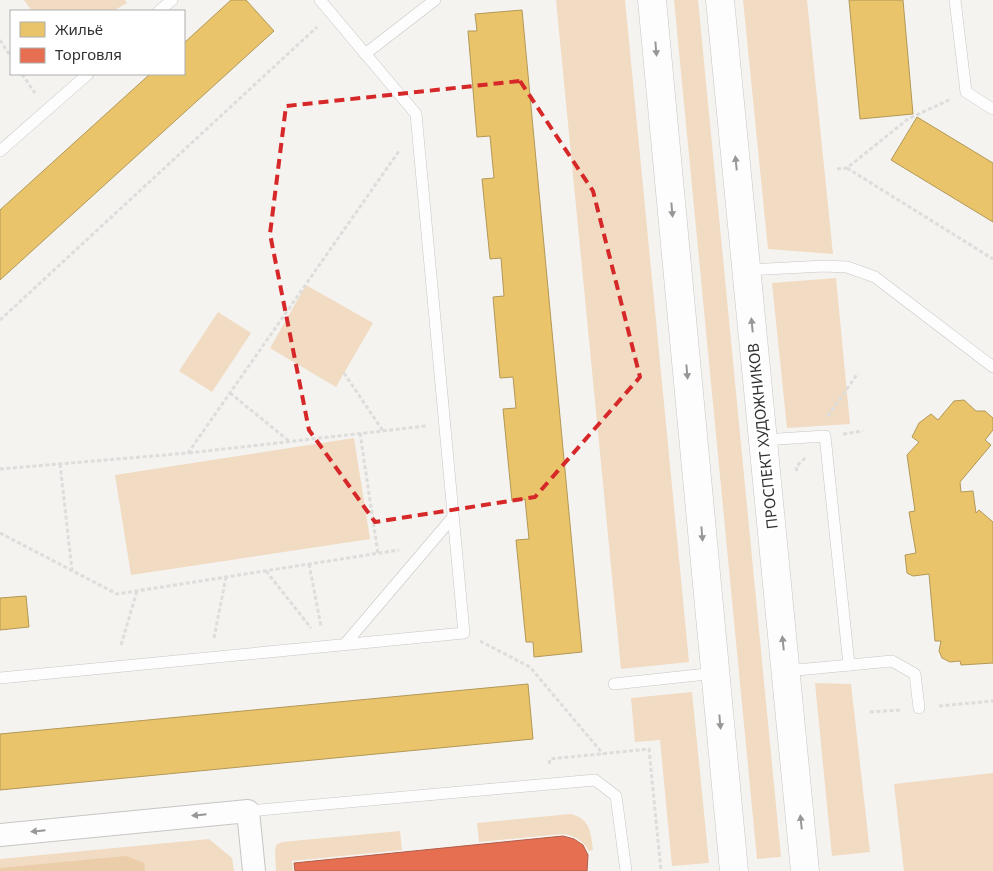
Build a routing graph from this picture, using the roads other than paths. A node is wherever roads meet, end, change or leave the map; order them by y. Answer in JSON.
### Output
{"nodes":[{"id":1,"x":172,"y":0,"type":"edge"},
{"id":2,"x":320,"y":0,"type":"edge"},
{"id":3,"x":435,"y":0,"type":"edge"},
{"id":4,"x":652,"y":0,"type":"edge"},
{"id":5,"x":720,"y":0,"type":"edge"},
{"id":6,"x":956,"y":0,"type":"edge"},
{"id":7,"x":160,"y":10,"type":"edge"},
{"id":8,"x":365,"y":54,"type":"junction"},
{"id":9,"x":87,"y":75,"type":"edge"},
{"id":10,"x":993,"y":109,"type":"edge"},
{"id":11,"x":0,"y":151,"type":"edge"},
{"id":12,"x":746,"y":270,"type":"junction"},
{"id":13,"x":993,"y":367,"type":"edge"},
{"id":14,"x":763,"y":440,"type":"junction"},
{"id":15,"x":453,"y":517,"type":"junction"},
{"id":16,"x":345,"y":644,"type":"junction"},
{"id":17,"x":849,"y":665,"type":"junction"},
{"id":18,"x":786,"y":671,"type":"junction"},
{"id":19,"x":716,"y":673,"type":"junction"},
{"id":20,"x":0,"y":678,"type":"edge"},
{"id":21,"x":614,"y":684,"type":"dead end"},
{"id":22,"x":919,"y":708,"type":"dead end"},
{"id":23,"x":248,"y":811,"type":"junction"},
{"id":24,"x":0,"y":835,"type":"edge"},
{"id":25,"x":254,"y":871,"type":"edge"},
{"id":26,"x":626,"y":871,"type":"edge"},
{"id":27,"x":734,"y":871,"type":"edge"},
{"id":28,"x":806,"y":871,"type":"edge"}],
"edges":[{"from":1,"to":7,"type":"lane"},
{"from":2,"to":8,"type":"lane"},
{"from":3,"to":8,"type":"lane"},
{"from":4,"to":19,"type":"street","one_way":true},
{"from":12,"to":5,"type":"street","name":"ПРОСПЕКТ ХУДОЖНИКОВ","one_way":true},
{"from":6,"to":10,"type":"lane"},
{"from":8,"to":15,"type":"lane"},
{"from":9,"to":11,"type":"lane"},
{"from":12,"to":13,"type":"lane"},
{"from":14,"to":12,"type":"street","name":"ПРОСПЕКТ ХУДОЖНИКОВ","one_way":true},
{"from":14,"to":17,"type":"lane"},
{"from":18,"to":14,"type":"street","name":"ПРОСПЕКТ ХУДОЖНИКОВ","one_way":true},
{"from":15,"to":16,"type":"lane"},
{"from":15,"to":16,"type":"lane"},
{"from":16,"to":20,"type":"lane"},
{"from":17,"to":18,"type":"lane"},
{"from":17,"to":22,"type":"lane"},
{"from":28,"to":18,"type":"street","name":"ПРОСПЕКТ ХУДОЖНИКОВ","one_way":true},
{"from":19,"to":21,"type":"lane"},
{"from":19,"to":27,"type":"street","one_way":true},
{"from":23,"to":24,"type":"street","one_way":true},
{"from":23,"to":25,"type":"street"},
{"from":23,"to":26,"type":"lane"}]}
